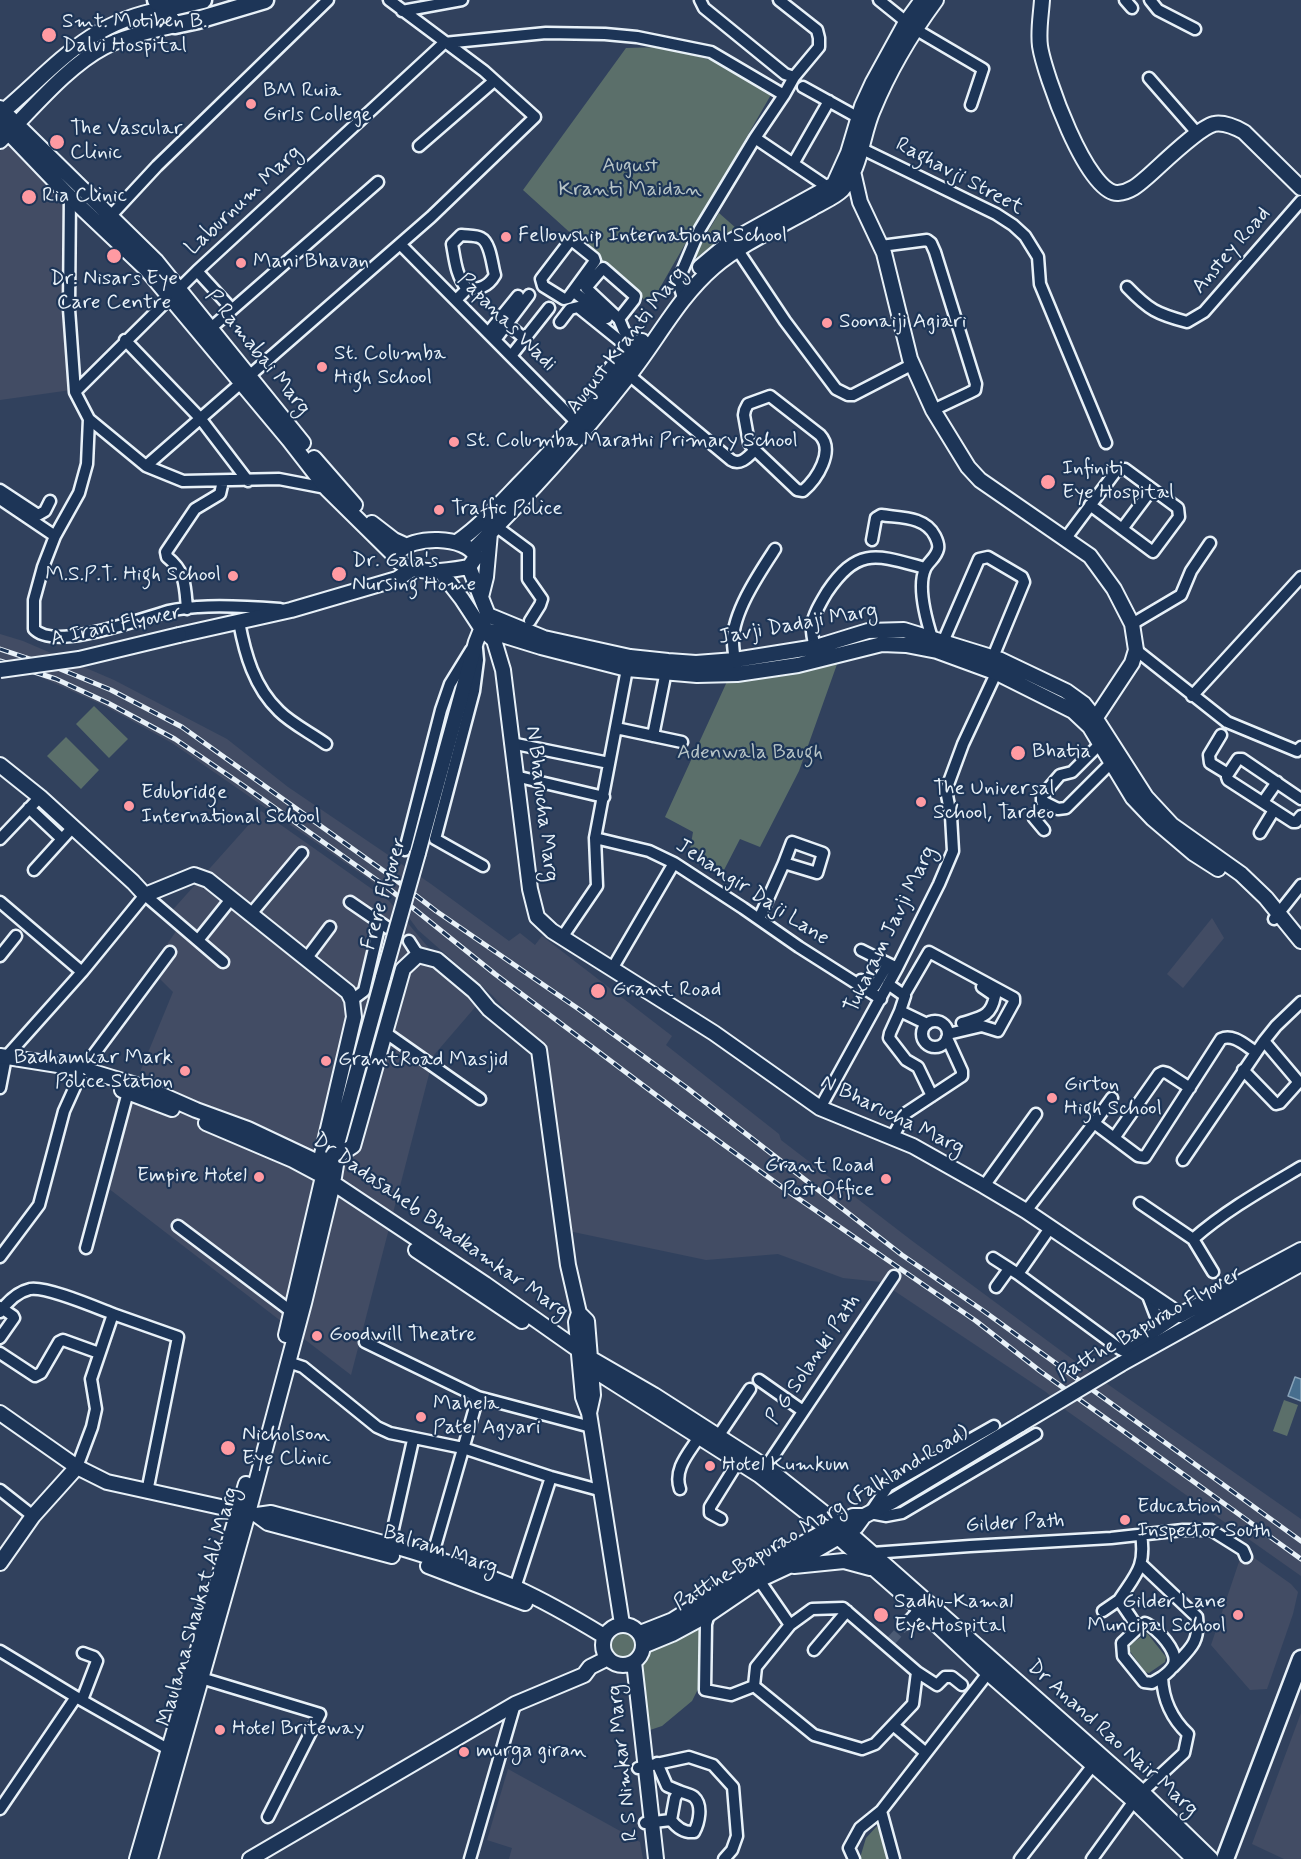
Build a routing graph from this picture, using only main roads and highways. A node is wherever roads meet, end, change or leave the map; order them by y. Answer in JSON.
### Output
{"nodes":[{"id":1,"x":203,"y":0,"type":"edge"},
{"id":2,"x":265,"y":0,"type":"edge"},
{"id":3,"x":922,"y":0,"type":"edge"},
{"id":4,"x":936,"y":0,"type":"edge"},
{"id":5,"x":1042,"y":0,"type":"edge"},
{"id":6,"x":184,"y":2,"type":"edge"},
{"id":7,"x":160,"y":5,"type":"edge"},
{"id":8,"x":198,"y":20,"type":"junction"},
{"id":9,"x":175,"y":25,"type":"junction"},
{"id":10,"x":910,"y":26,"type":"junction"},
{"id":11,"x":893,"y":57,"type":"junction"},
{"id":12,"x":25,"y":92,"type":"junction"},
{"id":13,"x":38,"y":104,"type":"junction"},
{"id":14,"x":4,"y":122,"type":"edge"},
{"id":15,"x":853,"y":148,"type":"junction"},
{"id":16,"x":853,"y":172,"type":"junction"},
{"id":17,"x":1301,"y":188,"type":"edge"},
{"id":18,"x":835,"y":189,"type":"junction"},
{"id":19,"x":860,"y":202,"type":"junction"},
{"id":20,"x":105,"y":221,"type":"junction"},
{"id":21,"x":174,"y":293,"type":"junction"},
{"id":22,"x":246,"y":380,"type":"junction"},
{"id":23,"x":580,"y":426,"type":"junction"},
{"id":24,"x":334,"y":489,"type":"junction"},
{"id":25,"x":494,"y":530,"type":"junction"},
{"id":26,"x":457,"y":542,"type":"junction"},
{"id":27,"x":405,"y":545,"type":"junction"},
{"id":28,"x":473,"y":550,"type":"junction"},
{"id":29,"x":397,"y":558,"type":"junction"},
{"id":30,"x":469,"y":567,"type":"junction"},
{"id":31,"x":414,"y":568,"type":"junction"},
{"id":32,"x":441,"y":572,"type":"junction"},
{"id":33,"x":481,"y":597,"type":"junction"},
{"id":34,"x":488,"y":615,"type":"junction"},
{"id":35,"x":481,"y":628,"type":"junction"},
{"id":36,"x":997,"y":663,"type":"junction"},
{"id":37,"x":667,"y":667,"type":"junction"},
{"id":38,"x":736,"y":667,"type":"junction"},
{"id":39,"x":0,"y":670,"type":"edge"},
{"id":40,"x":1091,"y":721,"type":"junction"},
{"id":41,"x":0,"y":765,"type":"edge"},
{"id":42,"x":1156,"y":815,"type":"junction"},
{"id":43,"x":1300,"y":949,"type":"edge"},
{"id":44,"x":3,"y":1061,"type":"edge"},
{"id":45,"x":81,"y":1074,"type":"junction"},
{"id":46,"x":329,"y":1170,"type":"junction"},
{"id":47,"x":1301,"y":1250,"type":"edge"},
{"id":48,"x":1301,"y":1264,"type":"edge"},
{"id":49,"x":585,"y":1359,"type":"junction"},
{"id":50,"x":617,"y":1384,"type":"junction"},
{"id":51,"x":0,"y":1413,"type":"edge"},
{"id":52,"x":589,"y":1413,"type":"junction"},
{"id":53,"x":1021,"y":1424,"type":"joint"},
{"id":54,"x":77,"y":1467,"type":"junction"},
{"id":55,"x":248,"y":1513,"type":"junction"},
{"id":56,"x":838,"y":1531,"type":"junction"},
{"id":57,"x":0,"y":1563,"type":"edge"},
{"id":58,"x":789,"y":1566,"type":"junction"},
{"id":59,"x":875,"y":1570,"type":"junction"},
{"id":60,"x":622,"y":1624,"type":"junction"},
{"id":61,"x":676,"y":1625,"type":"junction"},
{"id":62,"x":642,"y":1640,"type":"junction"},
{"id":63,"x":616,"y":1655,"type":"junction"},
{"id":64,"x":1301,"y":1659,"type":"edge"},
{"id":65,"x":992,"y":1668,"type":"junction"},
{"id":66,"x":1301,"y":1687,"type":"edge"},
{"id":67,"x":1278,"y":1734,"type":"junction"},
{"id":68,"x":174,"y":1752,"type":"junction"},
{"id":69,"x":1138,"y":1796,"type":"junction"},
{"id":70,"x":648,"y":1823,"type":"junction"},
{"id":71,"x":137,"y":1859,"type":"edge"},
{"id":72,"x":150,"y":1859,"type":"edge"},
{"id":73,"x":250,"y":1859,"type":"edge"},
{"id":74,"x":650,"y":1859,"type":"edge"},
{"id":75,"x":656,"y":1859,"type":"edge"},
{"id":76,"x":1194,"y":1859,"type":"edge"},
{"id":77,"x":1211,"y":1859,"type":"edge"},
{"id":78,"x":1225,"y":1859,"type":"edge"},
{"id":79,"x":1237,"y":1859,"type":"edge"}],
"edges":[{"from":1,"to":6,"type":"main road"},
{"from":2,"to":8,"type":"main road"},
{"from":3,"to":10,"type":"main road"},
{"from":4,"to":10,"type":"main road"},
{"from":5,"to":17,"type":"main road"},
{"from":6,"to":7,"type":"main road"},
{"from":6,"to":8,"type":"main road"},
{"from":7,"to":9,"type":"main road"},
{"from":7,"to":12,"type":"main road"},
{"from":8,"to":9,"type":"main road"},
{"from":9,"to":13,"type":"main road"},
{"from":10,"to":11,"type":"main road"},
{"from":11,"to":15,"type":"main road"},
{"from":11,"to":15,"type":"main road"},
{"from":12,"to":13,"type":"main road"},
{"from":12,"to":14,"type":"main road"},
{"from":13,"to":14,"type":"main road"},
{"from":14,"to":20,"type":"main road","name":"P Ramabai Marg"},
{"from":14,"to":20,"type":"main road","name":"P Ramabai Marg"},
{"from":15,"to":16,"type":"main road"},
{"from":15,"to":18,"type":"main road"},
{"from":16,"to":18,"type":"main road","name":"August Kranti Marg"},
{"from":16,"to":19,"type":"main road"},
{"from":18,"to":19,"type":"main road"},
{"from":18,"to":23,"type":"main road","name":"August Kranti Marg"},
{"from":19,"to":40,"type":"main road"},
{"from":20,"to":21,"type":"main road","name":"P Ramabai Marg"},
{"from":21,"to":22,"type":"main road","name":"P Ramabai Marg"},
{"from":21,"to":22,"type":"main road","name":"P Ramabai Marg"},
{"from":22,"to":24,"type":"main road","name":"P Ramabai Marg"},
{"from":23,"to":25,"type":"main road","name":"August Kranti Marg"},
{"from":23,"to":26,"type":"main road","name":"August Kranti Marg"},
{"from":24,"to":27,"type":"main road","name":"P Ramabai Marg"},
{"from":24,"to":29,"type":"main road","name":"P Ramabai Marg"},
{"from":25,"to":28,"type":"main road","name":"August Kranti Marg"},
{"from":25,"to":33,"type":"main road"},
{"from":26,"to":27,"type":"main road"},
{"from":26,"to":28,"type":"main road"},
{"from":27,"to":29,"type":"main road"},
{"from":28,"to":30,"type":"main road"},
{"from":29,"to":31,"type":"main road","name":"P Ramabai Marg"},
{"from":30,"to":32,"type":"main road"},
{"from":30,"to":33,"type":"main road"},
{"from":31,"to":32,"type":"main road"},
{"from":31,"to":39,"type":"main road","name":"A Irani Flyover","bridge":true},
{"from":32,"to":35,"type":"main road"},
{"from":33,"to":34,"type":"main road"},
{"from":34,"to":35,"type":"main road"},
{"from":34,"to":37,"type":"main road","name":"Javji Dadaji Marg"},
{"from":35,"to":37,"type":"main road","name":"Javji Dadaji Marg"},
{"from":35,"to":46,"type":"main road","name":"Frere Flyover","bridge":true},
{"from":35,"to":47,"type":"main road","name":"N Bharucha Marg"},
{"from":36,"to":38,"type":"main road","name":"Javji Dadaji Marg"},
{"from":36,"to":38,"type":"main road","name":"Javji Dadaji Marg"},
{"from":36,"to":40,"type":"main road","name":"Javji Dadaji Marg"},
{"from":37,"to":38,"type":"main road","name":"Javji Dadaji Marg"},
{"from":40,"to":42,"type":"main road","name":"Javji Dadaji Marg"},
{"from":40,"to":42,"type":"main road","name":"Javji Dadaji Marg"},
{"from":41,"to":46,"type":"main road"},
{"from":42,"to":43,"type":"main road","name":"Javji Dadaji Marg"},
{"from":44,"to":45,"type":"main road","name":"Dr Dadasaheb Bhadkamkar Marg"},
{"from":45,"to":46,"type":"main road","name":"Dr Dadasaheb Bhadkamkar Marg"},
{"from":45,"to":46,"type":"main road","name":"Dr Dadasaheb Bhadkamkar Marg"},
{"from":46,"to":49,"type":"main road","name":"Dr Dadasaheb Bhadkamkar Marg"},
{"from":46,"to":49,"type":"main road"},
{"from":46,"to":55,"type":"main road","name":"Maulana Shaukat Ali Marg"},
{"from":46,"to":55,"type":"main road","name":"Maulana Shaukat Ali Marg"},
{"from":48,"to":53,"type":"main road","name":"Patthe Bapurao Flyover","bridge":true},
{"from":49,"to":50,"type":"main road","name":"Dr Dadasaheb Bhadkamkar Marg"},
{"from":49,"to":52,"type":"main road"},
{"from":49,"to":56,"type":"main road","name":"Dr Dadasaheb Bhadkamkar Marg"},
{"from":50,"to":52,"type":"main road"},
{"from":50,"to":56,"type":"main road","name":"Dr Dadasaheb Bhadkamkar Marg"},
{"from":51,"to":54,"type":"main road","name":"Balram Marg"},
{"from":52,"to":60,"type":"main road"},
{"from":53,"to":56,"type":"main road","name":"Patthe Bapurao Marg (Falkland Road)"},
{"from":54,"to":55,"type":"main road","name":"Balram Marg"},
{"from":54,"to":57,"type":"main road"},
{"from":55,"to":63,"type":"main road","name":"Balram Marg"},
{"from":55,"to":68,"type":"main road","name":"Maulana Shaukat Ali Marg"},
{"from":55,"to":68,"type":"main road","name":"Maulana Shaukat Ali Marg"},
{"from":56,"to":58,"type":"main road","name":"Patthe Bapurao Marg (Falkland Road)"},
{"from":56,"to":59,"type":"main road","name":"Dr Anand Rao Nair Marg"},
{"from":56,"to":61,"type":"main road"},
{"from":56,"to":65,"type":"main road","name":"Dr Anand Rao Nair Marg"},
{"from":58,"to":59,"type":"main road"},
{"from":58,"to":61,"type":"main road","name":"Patthe Bapurao Marg (Falkland Road)"},
{"from":59,"to":65,"type":"main road","name":"Dr Anand Rao Nair Marg"},
{"from":60,"to":62,"type":"main road"},
{"from":60,"to":63,"type":"main road"},
{"from":61,"to":62,"type":"main road"},
{"from":62,"to":63,"type":"main road"},
{"from":63,"to":70,"type":"main road","name":"R S Nimkar Marg"},
{"from":63,"to":73,"type":"main road"},
{"from":64,"to":67,"type":"main road"},
{"from":65,"to":69,"type":"main road","name":"Dr Anand Rao Nair Marg"},
{"from":65,"to":69,"type":"main road","name":"Dr Anand Rao Nair Marg"},
{"from":66,"to":67,"type":"main road"},
{"from":67,"to":78,"type":"main road"},
{"from":67,"to":79,"type":"main road"},
{"from":68,"to":71,"type":"main road","name":"Maulana Shaukat Ali Marg"},
{"from":68,"to":72,"type":"main road","name":"Maulana Shaukat Ali Marg"},
{"from":69,"to":76,"type":"main road","name":"Dr Anand Rao Nair Marg"},
{"from":69,"to":77,"type":"main road","name":"Dr Anand Rao Nair Marg"},
{"from":70,"to":74,"type":"main road","name":"R S Nimkar Marg"},
{"from":70,"to":75,"type":"main road","name":"R S Nimkar Marg"}]}
